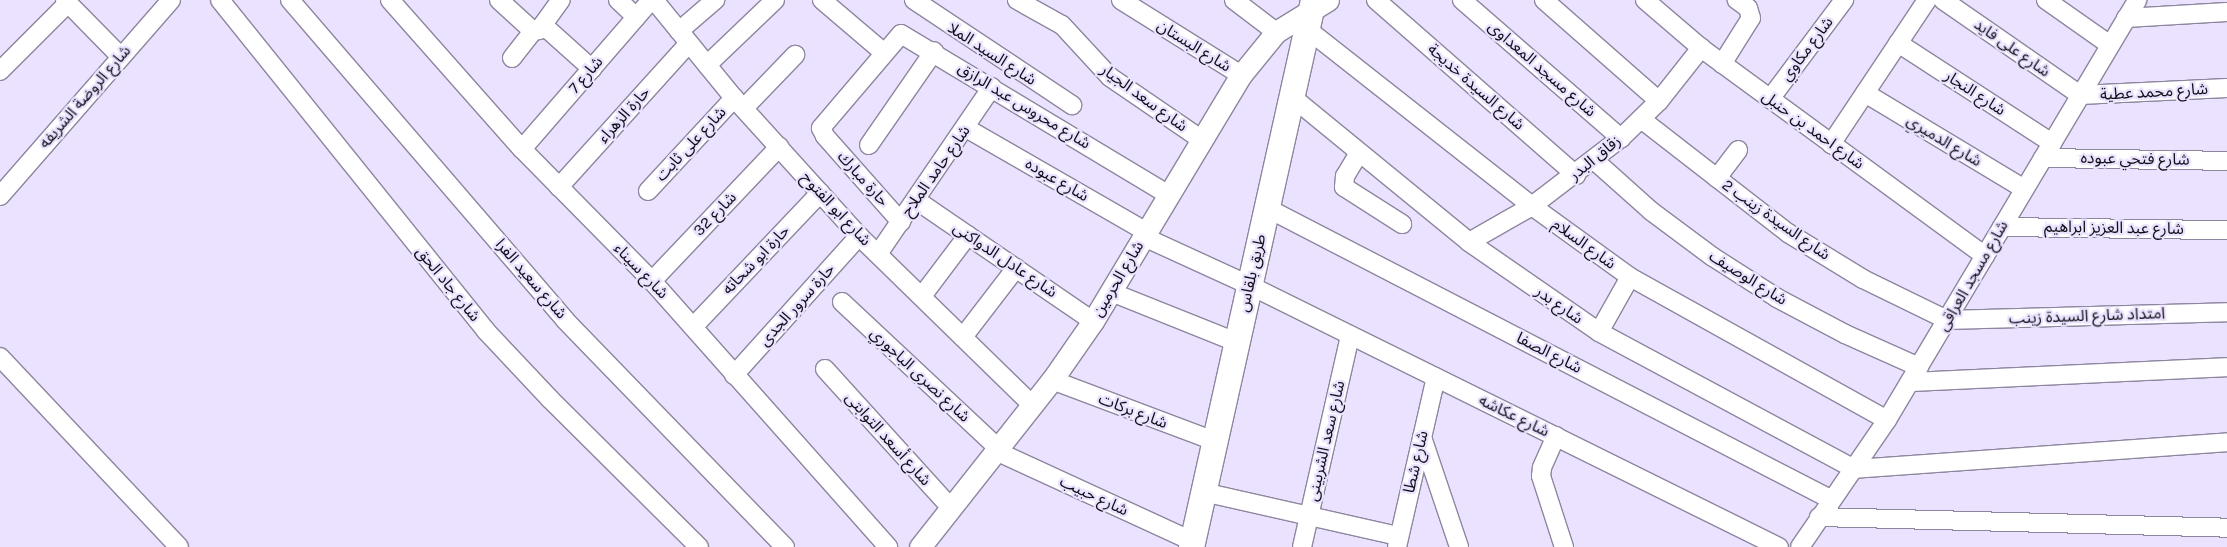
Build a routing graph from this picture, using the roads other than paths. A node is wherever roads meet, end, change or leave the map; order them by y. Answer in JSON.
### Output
{"nodes":[{"id":1,"x":171,"y":0,"type":"edge"},
{"id":2,"x":220,"y":0,"type":"edge"},
{"id":3,"x":290,"y":0,"type":"edge"},
{"id":4,"x":390,"y":0,"type":"edge"},
{"id":5,"x":499,"y":0,"type":"edge"},
{"id":6,"x":561,"y":0,"type":"edge"},
{"id":7,"x":618,"y":0,"type":"edge"},
{"id":8,"x":653,"y":0,"type":"edge"},
{"id":9,"x":715,"y":0,"type":"edge"},
{"id":10,"x":775,"y":0,"type":"edge"},
{"id":11,"x":822,"y":0,"type":"edge"},
{"id":12,"x":914,"y":0,"type":"edge"},
{"id":13,"x":1017,"y":0,"type":"edge"},
{"id":14,"x":1121,"y":0,"type":"edge"},
{"id":15,"x":1234,"y":0,"type":"edge"},
{"id":16,"x":1376,"y":0,"type":"edge"},
{"id":17,"x":1462,"y":0,"type":"edge"},
{"id":18,"x":1544,"y":0,"type":"edge"},
{"id":19,"x":1645,"y":0,"type":"edge"},
{"id":20,"x":1737,"y":0,"type":"edge"},
{"id":21,"x":1844,"y":0,"type":"edge"},
{"id":22,"x":1927,"y":0,"type":"edge"},
{"id":23,"x":1943,"y":0,"type":"edge"},
{"id":24,"x":2046,"y":0,"type":"edge"},
{"id":25,"x":2138,"y":0,"type":"edge"},
{"id":26,"x":67,"y":2,"type":"edge"},
{"id":27,"x":1315,"y":10,"type":"edge"},
{"id":28,"x":2227,"y":12,"type":"edge"},
{"id":29,"x":636,"y":18,"type":"junction"},
{"id":30,"x":2126,"y":18,"type":"junction"},
{"id":31,"x":538,"y":28,"type":"junction"},
{"id":32,"x":1276,"y":32,"type":"junction"},
{"id":33,"x":684,"y":37,"type":"junction"},
{"id":34,"x":1898,"y":43,"type":"junction"},
{"id":35,"x":2110,"y":45,"type":"junction"},
{"id":36,"x":1701,"y":48,"type":"junction"},
{"id":37,"x":934,"y":51,"type":"junction"},
{"id":38,"x":883,"y":52,"type":"junction"},
{"id":39,"x":796,"y":55,"type":"dead end"},
{"id":40,"x":120,"y":56,"type":"junction"},
{"id":41,"x":512,"y":58,"type":"dead end"},
{"id":42,"x":1722,"y":64,"type":"junction"},
{"id":43,"x":707,"y":65,"type":"junction"},
{"id":44,"x":592,"y":68,"type":"junction"},
{"id":45,"x":0,"y":71,"type":"edge"},
{"id":46,"x":1241,"y":75,"type":"junction"},
{"id":47,"x":992,"y":87,"type":"junction"},
{"id":48,"x":2227,"y":88,"type":"edge"},
{"id":49,"x":1865,"y":93,"type":"junction"},
{"id":50,"x":2080,"y":95,"type":"junction"},
{"id":51,"x":1292,"y":98,"type":"junction"},
{"id":52,"x":1770,"y":99,"type":"junction"},
{"id":53,"x":1659,"y":101,"type":"junction"},
{"id":54,"x":739,"y":103,"type":"junction"},
{"id":55,"x":1072,"y":105,"type":"dead end"},
{"id":56,"x":1641,"y":119,"type":"junction"},
{"id":57,"x":966,"y":128,"type":"junction"},
{"id":58,"x":825,"y":136,"type":"joint"},
{"id":59,"x":1621,"y":138,"type":"junction"},
{"id":60,"x":1202,"y":140,"type":"junction"},
{"id":61,"x":1831,"y":144,"type":"junction"},
{"id":62,"x":869,"y":145,"type":"dead end"},
{"id":63,"x":779,"y":148,"type":"junction"},
{"id":64,"x":522,"y":150,"type":"junction"},
{"id":65,"x":1738,"y":150,"type":"dead end"},
{"id":66,"x":2047,"y":150,"type":"junction"},
{"id":67,"x":1359,"y":153,"type":"junction"},
{"id":68,"x":1594,"y":160,"type":"junction"},
{"id":69,"x":2227,"y":161,"type":"edge"},
{"id":70,"x":1576,"y":175,"type":"junction"},
{"id":71,"x":1717,"y":178,"type":"junction"},
{"id":72,"x":559,"y":186,"type":"junction"},
{"id":73,"x":2024,"y":189,"type":"junction"},
{"id":74,"x":648,"y":191,"type":"dead end"},
{"id":75,"x":820,"y":193,"type":"junction"},
{"id":76,"x":1169,"y":195,"type":"junction"},
{"id":77,"x":0,"y":196,"type":"edge"},
{"id":78,"x":916,"y":200,"type":"junction"},
{"id":79,"x":1532,"y":206,"type":"junction"},
{"id":80,"x":1267,"y":208,"type":"junction"},
{"id":81,"x":901,"y":222,"type":"junction"},
{"id":82,"x":1402,"y":224,"type":"dead end"},
{"id":83,"x":2002,"y":227,"type":"junction"},
{"id":84,"x":2227,"y":230,"type":"edge"},
{"id":85,"x":1145,"y":234,"type":"junction"},
{"id":86,"x":968,"y":235,"type":"junction"},
{"id":87,"x":859,"y":236,"type":"junction"},
{"id":88,"x":1469,"y":242,"type":"junction"},
{"id":89,"x":878,"y":254,"type":"junction"},
{"id":90,"x":1984,"y":256,"type":"junction"},
{"id":91,"x":1016,"y":268,"type":"junction"},
{"id":92,"x":1630,"y":277,"type":"junction"},
{"id":93,"x":652,"y":280,"type":"junction"},
{"id":94,"x":1249,"y":285,"type":"junction"},
{"id":95,"x":1111,"y":292,"type":"junction"},
{"id":96,"x":922,"y":296,"type":"junction"},
{"id":97,"x":842,"y":302,"type":"dead end"},
{"id":98,"x":2227,"y":312,"type":"edge"},
{"id":99,"x":1947,"y":320,"type":"junction"},
{"id":100,"x":1093,"y":321,"type":"junction"},
{"id":101,"x":693,"y":327,"type":"junction"},
{"id":102,"x":1598,"y":332,"type":"junction"},
{"id":103,"x":1350,"y":335,"type":"junction"},
{"id":104,"x":964,"y":336,"type":"junction"},
{"id":105,"x":1236,"y":342,"type":"junction"},
{"id":106,"x":0,"y":357,"type":"edge"},
{"id":107,"x":2227,"y":368,"type":"edge"},
{"id":108,"x":825,"y":369,"type":"dead end"},
{"id":109,"x":1915,"y":374,"type":"junction"},
{"id":110,"x":734,"y":375,"type":"junction"},
{"id":111,"x":1436,"y":377,"type":"junction"},
{"id":112,"x":1052,"y":380,"type":"junction"},
{"id":113,"x":1032,"y":405,"type":"junction"},
{"id":114,"x":1887,"y":420,"type":"junction"},
{"id":115,"x":1556,"y":436,"type":"junction"},
{"id":116,"x":1422,"y":437,"type":"junction"},
{"id":117,"x":1214,"y":441,"type":"junction"},
{"id":118,"x":2227,"y":442,"type":"edge"},
{"id":119,"x":997,"y":450,"type":"junction"},
{"id":120,"x":1854,"y":469,"type":"junction"},
{"id":121,"x":1203,"y":492,"type":"junction"},
{"id":122,"x":1830,"y":499,"type":"junction"},
{"id":123,"x":951,"y":508,"type":"junction"},
{"id":124,"x":1309,"y":516,"type":"junction"},
{"id":125,"x":1819,"y":517,"type":"junction"},
{"id":126,"x":2227,"y":528,"type":"edge"},
{"id":127,"x":1398,"y":542,"type":"edge"},
{"id":128,"x":1191,"y":544,"type":"edge"},
{"id":129,"x":1566,"y":546,"type":"edge"},
{"id":130,"x":179,"y":547,"type":"edge"},
{"id":131,"x":699,"y":547,"type":"edge"},
{"id":132,"x":785,"y":547,"type":"edge"},
{"id":133,"x":888,"y":547,"type":"edge"},
{"id":134,"x":920,"y":547,"type":"edge"},
{"id":135,"x":1302,"y":547,"type":"edge"},
{"id":136,"x":1459,"y":547,"type":"edge"},
{"id":137,"x":1779,"y":547,"type":"edge"},
{"id":138,"x":1800,"y":547,"type":"edge"}],
"edges":[{"from":1,"to":40,"type":"street","name":"شارع الروضة الشريفه"},
{"from":2,"to":131,"type":"street","name":"شارع جاد الحق"},
{"from":3,"to":132,"type":"street","name":"شارع سعيد الفرا"},
{"from":4,"to":64,"type":"street","name":"شارع سيناء"},
{"from":5,"to":31,"type":"street"},
{"from":6,"to":31,"type":"street"},
{"from":7,"to":29,"type":"street"},
{"from":8,"to":29,"type":"street","name":"شارع 7"},
{"from":8,"to":33,"type":"street","name":"شارع ابو الفتوح"},
{"from":9,"to":33,"type":"street","name":"حارة الزهراء"},
{"from":10,"to":43,"type":"street"},
{"from":11,"to":38,"type":"street"},
{"from":12,"to":55,"type":"street","name":"شارع السيد الملا"},
{"from":13,"to":60,"type":"street","name":"شارع سعد الجيار"},
{"from":14,"to":46,"type":"street","name":"شارع البستان"},
{"from":15,"to":32,"type":"street"},
{"from":16,"to":70,"type":"street","name":"شارع السيدة خديجة"},
{"from":17,"to":59,"type":"street","name":"شارع مسجد المعداوى"},
{"from":18,"to":53,"type":"street"},
{"from":19,"to":36,"type":"street","name":"شارع احمد بن حنبل"},
{"from":20,"to":42,"type":"street"},
{"from":21,"to":52,"type":"street","name":"شارع مكاوي"},
{"from":22,"to":34,"type":"street"},
{"from":23,"to":50,"type":"street","name":"شارع على فايد"},
{"from":24,"to":35,"type":"street"},
{"from":25,"to":30,"type":"street","name":"شارع مسجد العراقى"},
{"from":26,"to":40,"type":"street"},
{"from":26,"to":45,"type":"street"},
{"from":27,"to":32,"type":"street","name":"شارع الحرمين"},
{"from":27,"to":51,"type":"main road","name":"طريق بلقاس"},
{"from":27,"to":79,"type":"street","name":"شارع السلام"},
{"from":28,"to":30,"type":"street"},
{"from":29,"to":44,"type":"street","name":"شارع 7"},
{"from":30,"to":35,"type":"street","name":"شارع مسجد العراقى"},
{"from":31,"to":41,"type":"street"},
{"from":31,"to":44,"type":"street"},
{"from":32,"to":46,"type":"street","name":"شارع الحرمين"},
{"from":33,"to":43,"type":"street","name":"شارع ابو الفتوح"},
{"from":33,"to":72,"type":"street","name":"حارة الزهراء"},
{"from":34,"to":49,"type":"street"},
{"from":34,"to":66,"type":"street","name":"شارع النجار"},
{"from":35,"to":50,"type":"street","name":"شارع مسجد العراقى"},
{"from":36,"to":42,"type":"street","name":"شارع احمد بن حنبل"},
{"from":36,"to":53,"type":"street","name":"زقاق البدر"},
{"from":37,"to":38,"type":"street","name":"شارع محروس عبد الرازق"},
{"from":37,"to":47,"type":"street","name":"شارع محروس عبد الرازق"},
{"from":37,"to":62,"type":"street"},
{"from":38,"to":58,"type":"street","name":"شارع محروس عبد الرازق"},
{"from":39,"to":54,"type":"street","name":"شارع على ثابت"},
{"from":40,"to":77,"type":"street","name":"شارع الروضة الشريفه"},
{"from":42,"to":52,"type":"street","name":"شارع احمد بن حنبل"},
{"from":43,"to":54,"type":"street","name":"شارع ابو الفتوح"},
{"from":44,"to":64,"type":"street","name":"شارع 7"},
{"from":46,"to":60,"type":"street","name":"شارع الحرمين"},
{"from":47,"to":57,"type":"street","name":"شارع حامد الملاح"},
{"from":47,"to":76,"type":"street","name":"شارع محروس عبد الرازق"},
{"from":48,"to":50,"type":"street","name":"شارع محمد عطية"},
{"from":49,"to":61,"type":"street"},
{"from":49,"to":73,"type":"street","name":"شارع الدميري"},
{"from":50,"to":66,"type":"street","name":"شارع مسجد العراقى"},
{"from":51,"to":67,"type":"street","name":"شارع بدر"},
{"from":51,"to":80,"type":"main road","name":"طريق بلقاس"},
{"from":52,"to":61,"type":"street","name":"شارع احمد بن حنبل"},
{"from":53,"to":56,"type":"street","name":"زقاق البدر"},
{"from":54,"to":63,"type":"street","name":"شارع ابو الفتوح"},
{"from":54,"to":74,"type":"street","name":"شارع على ثابت"},
{"from":56,"to":59,"type":"street","name":"زقاق البدر"},
{"from":56,"to":71,"type":"street","name":"شارع السيدة زينب 2"},
{"from":57,"to":78,"type":"street","name":"شارع حامد الملاح"},
{"from":57,"to":85,"type":"street","name":"شارع عبوده"},
{"from":58,"to":81,"type":"street","name":"حارة مبارك"},
{"from":59,"to":68,"type":"street","name":"زقاق البدر"},
{"from":60,"to":76,"type":"street","name":"شارع الحرمين"},
{"from":61,"to":90,"type":"street","name":"شارع احمد بن حنبل"},
{"from":63,"to":75,"type":"street","name":"شارع ابو الفتوح"},
{"from":63,"to":93,"type":"street","name":"شارع 32"},
{"from":64,"to":72,"type":"street","name":"شارع سيناء"},
{"from":65,"to":71,"type":"street"},
{"from":66,"to":69,"type":"street","name":"شارع فتحي عبوده"},
{"from":66,"to":73,"type":"street","name":"شارع مسجد العراقى"},
{"from":67,"to":82,"type":"street"},
{"from":67,"to":88,"type":"street","name":"شارع بدر"},
{"from":68,"to":70,"type":"street","name":"زقاق البدر"},
{"from":68,"to":109,"type":"street","name":"شارع الوصيف"},
{"from":70,"to":79,"type":"street","name":"زقاق البدر"},
{"from":71,"to":99,"type":"street","name":"شارع السيدة زينب 2"},
{"from":72,"to":93,"type":"street","name":"شارع سيناء"},
{"from":73,"to":83,"type":"street","name":"شارع مسجد العراقى"},
{"from":75,"to":87,"type":"street","name":"شارع ابو الفتوح"},
{"from":75,"to":101,"type":"street","name":"حارة ابو شحاته"},
{"from":76,"to":85,"type":"street","name":"شارع الحرمين"},
{"from":78,"to":81,"type":"street","name":"شارع حامد الملاح"},
{"from":78,"to":86,"type":"street","name":"شارع عادل الدواكنى"},
{"from":79,"to":88,"type":"street","name":"زقاق البدر"},
{"from":79,"to":92,"type":"street","name":"شارع السلام"},
{"from":80,"to":94,"type":"main road","name":"طريق بلقاس"},
{"from":80,"to":122,"type":"street","name":"شارع الصفا"},
{"from":81,"to":89,"type":"street","name":"شارع حامد الملاح"},
{"from":83,"to":84,"type":"street","name":"شارع عبد العزيز ابراهيم"},
{"from":83,"to":90,"type":"street","name":"شارع مسجد العراقى"},
{"from":85,"to":94,"type":"street","name":"شارع عبوده"},
{"from":85,"to":95,"type":"street","name":"شارع الحرمين"},
{"from":86,"to":91,"type":"street","name":"شارع عادل الدواكنى"},
{"from":86,"to":96,"type":"street"},
{"from":87,"to":89,"type":"street","name":"شارع ابو الفتوح"},
{"from":87,"to":110,"type":"street","name":"حارة سرور الجدى"},
{"from":88,"to":102,"type":"street","name":"شارع بدر"},
{"from":89,"to":96,"type":"street","name":"شارع ابو الفتوح"},
{"from":90,"to":99,"type":"street","name":"شارع مسجد العراقى"},
{"from":91,"to":100,"type":"street","name":"شارع عادل الدواكنى"},
{"from":91,"to":104,"type":"street"},
{"from":92,"to":102,"type":"street"},
{"from":92,"to":114,"type":"street","name":"شارع السلام"},
{"from":93,"to":101,"type":"street","name":"شارع سيناء"},
{"from":94,"to":103,"type":"street","name":"شارع عكاشه"},
{"from":94,"to":105,"type":"main road","name":"طريق بلقاس"},
{"from":95,"to":100,"type":"street","name":"شارع الحرمين"},
{"from":95,"to":105,"type":"street"},
{"from":96,"to":104,"type":"street","name":"شارع ابو الفتوح"},
{"from":97,"to":119,"type":"street","name":"شارع نصرى الباجوري"},
{"from":98,"to":99,"type":"street","name":"امتداد شارع السيدة زينب"},
{"from":99,"to":109,"type":"street","name":"شارع مسجد العراقى"},
{"from":100,"to":112,"type":"street","name":"شارع الحرمين"},
{"from":101,"to":110,"type":"street","name":"شارع سيناء"},
{"from":102,"to":120,"type":"street","name":"شارع بدر"},
{"from":103,"to":111,"type":"street","name":"شارع عكاشه"},
{"from":103,"to":124,"type":"street","name":"شارع سعد الشربينى"},
{"from":104,"to":113,"type":"street","name":"شارع ابو الفتوح"},
{"from":105,"to":117,"type":"main road","name":"طريق بلقاس"},
{"from":106,"to":130,"type":"street"},
{"from":107,"to":109,"type":"street"},
{"from":108,"to":123,"type":"street","name":"شارع أسعد التوابتى"},
{"from":109,"to":114,"type":"street","name":"شارع مسجد العراقى"},
{"from":110,"to":133,"type":"street","name":"شارع سيناء"},
{"from":111,"to":115,"type":"street","name":"شارع عكاشه"},
{"from":111,"to":116,"type":"street","name":"شارع شطا"},
{"from":112,"to":113,"type":"street","name":"شارع الحرمين"},
{"from":112,"to":117,"type":"street","name":"شارع بركات"},
{"from":113,"to":119,"type":"street","name":"شارع الحرمين"},
{"from":114,"to":120,"type":"street","name":"شارع مسجد العراقى"},
{"from":115,"to":129,"type":"street"},
{"from":115,"to":137,"type":"street","name":"شارع عكاشه"},
{"from":116,"to":127,"type":"street","name":"شارع شطا"},
{"from":116,"to":136,"type":"street"},
{"from":117,"to":121,"type":"main road","name":"طريق بلقاس"},
{"from":118,"to":120,"type":"street"},
{"from":119,"to":123,"type":"street","name":"شارع الحرمين"},
{"from":119,"to":128,"type":"street","name":"شارع حبيب"},
{"from":120,"to":122,"type":"street","name":"شارع مسجد العراقى"},
{"from":121,"to":124,"type":"street"},
{"from":121,"to":128,"type":"main road","name":"طريق بلقاس"},
{"from":122,"to":125,"type":"street","name":"شارع مسجد العراقى"},
{"from":123,"to":134,"type":"street","name":"شارع الحرمين"},
{"from":124,"to":127,"type":"street"},
{"from":124,"to":135,"type":"street","name":"شارع سعد الشربينى"},
{"from":125,"to":126,"type":"street"},
{"from":125,"to":138,"type":"street","name":"شارع مسجد العراقى"}]}
